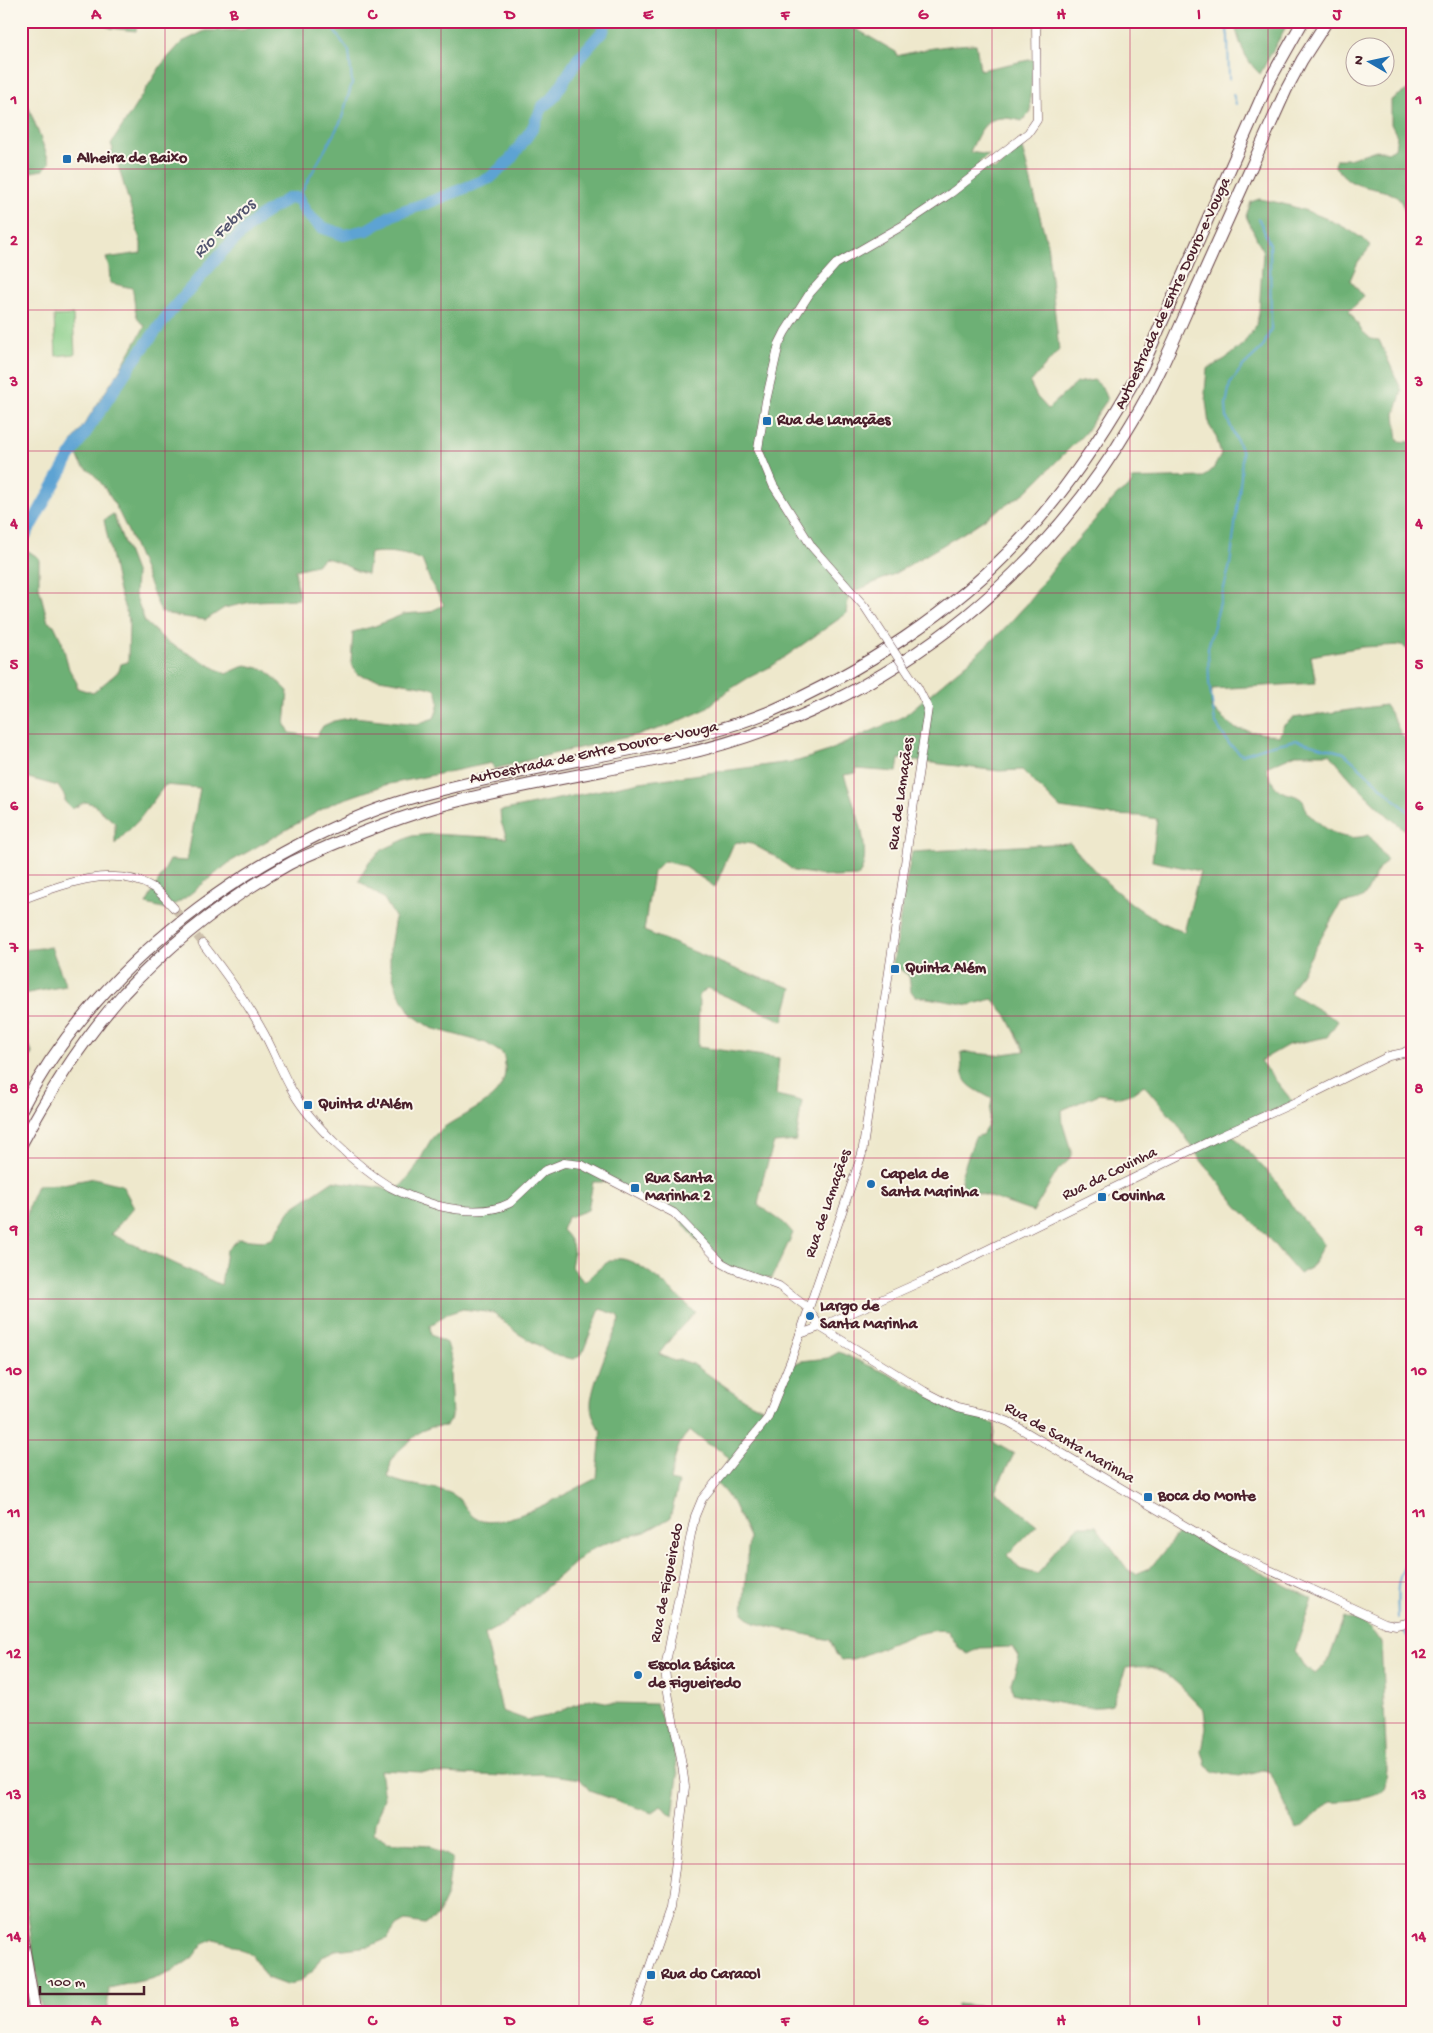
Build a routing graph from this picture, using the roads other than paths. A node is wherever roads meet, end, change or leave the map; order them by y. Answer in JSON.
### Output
{"nodes":[{"id":1,"x":1036,"y":21,"type":"edge"},
{"id":2,"x":1327,"y":21,"type":"edge"},
{"id":3,"x":1302,"y":23,"type":"edge"},
{"id":4,"x":21,"y":900,"type":"edge"},
{"id":5,"x":174,"y":908,"type":"tunnel mouth"},
{"id":6,"x":202,"y":944,"type":"tunnel mouth"},
{"id":7,"x":1412,"y":1048,"type":"edge"},
{"id":8,"x":21,"y":1110,"type":"edge"},
{"id":9,"x":21,"y":1145,"type":"edge"},
{"id":10,"x":808,"y":1308,"type":"junction"},
{"id":11,"x":820,"y":1327,"type":"junction"},
{"id":12,"x":800,"y":1334,"type":"junction"},
{"id":13,"x":1412,"y":1622,"type":"edge"},
{"id":14,"x":21,"y":1932,"type":"edge"},
{"id":15,"x":35,"y":2012,"type":"edge"},
{"id":16,"x":634,"y":2012,"type":"edge"}],
"edges":[{"from":1,"to":10,"type":"street","name":"Rua de Lamaçães","bridge":true},
{"from":2,"to":9,"type":"highway","name":"Autoestrada de Entre Douro-e-Vouga"},
{"from":3,"to":8,"type":"highway","name":"Autoestrada de Entre Douro-e-Vouga"},
{"from":4,"to":5,"type":"street"},
{"from":6,"to":10,"type":"street","name":"Rua de Santa Marinha"},
{"from":7,"to":11,"type":"street","name":"Rua da Covinha"},
{"from":10,"to":11,"type":"street","name":"Rua de Santa Marinha"},
{"from":10,"to":12,"type":"street"},
{"from":11,"to":12,"type":"street"},
{"from":11,"to":13,"type":"street","name":"Rua de Santa Marinha"},
{"from":12,"to":16,"type":"street","name":"Rua de Figueiredo"},
{"from":14,"to":15,"type":"highway"}]}
